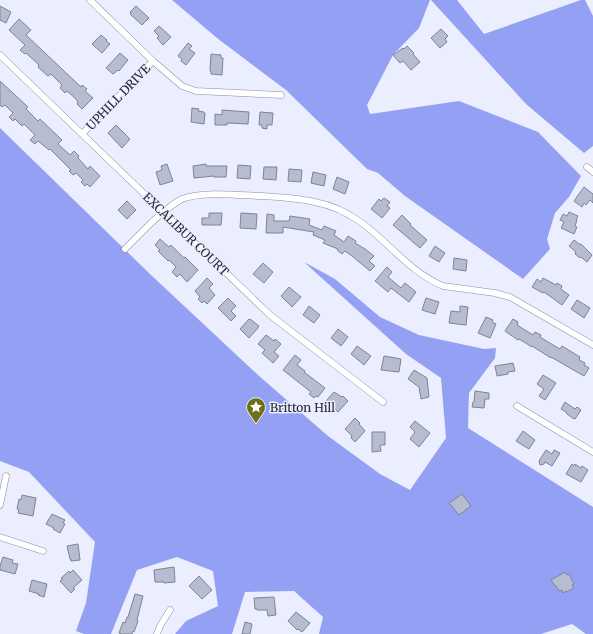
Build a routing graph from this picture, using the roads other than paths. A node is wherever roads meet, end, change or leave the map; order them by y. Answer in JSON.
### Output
{"nodes":[{"id":1,"x":90,"y":0,"type":"edge"},
{"id":2,"x":0,"y":55,"type":"edge"},
{"id":3,"x":153,"y":60,"type":"junction"},
{"id":4,"x":281,"y":95,"type":"dead end"},
{"id":5,"x":82,"y":134,"type":"junction"},
{"id":6,"x":587,"y":167,"type":"dead end"},
{"id":7,"x":593,"y":172,"type":"edge"},
{"id":8,"x":163,"y":212,"type":"junction"},
{"id":9,"x":125,"y":249,"type":"dead end"},
{"id":10,"x":593,"y":345,"type":"edge"},
{"id":11,"x":383,"y":402,"type":"dead end"},
{"id":12,"x":517,"y":406,"type":"dead end"},
{"id":13,"x":593,"y":452,"type":"edge"},
{"id":14,"x":6,"y":476,"type":"dead end"},
{"id":15,"x":0,"y":505,"type":"edge"},
{"id":16,"x":0,"y":536,"type":"edge"},
{"id":17,"x":43,"y":551,"type":"dead end"},
{"id":18,"x":170,"y":610,"type":"dead end"},
{"id":19,"x":157,"y":634,"type":"edge"}],
"edges":[{"from":1,"to":3,"type":"street"},
{"from":2,"to":5,"type":"street","name":"EXCALIBUR COURT"},
{"from":3,"to":4,"type":"street"},
{"from":3,"to":5,"type":"street","name":"UPHILL DRIVE"},
{"from":5,"to":8,"type":"street","name":"EXCALIBUR COURT"},
{"from":6,"to":7,"type":"street"},
{"from":8,"to":9,"type":"street"},
{"from":8,"to":10,"type":"street"},
{"from":8,"to":11,"type":"street","name":"EXCALIBUR COURT"},
{"from":12,"to":13,"type":"street"},
{"from":14,"to":15,"type":"street"},
{"from":16,"to":17,"type":"street"},
{"from":18,"to":19,"type":"street"}]}
